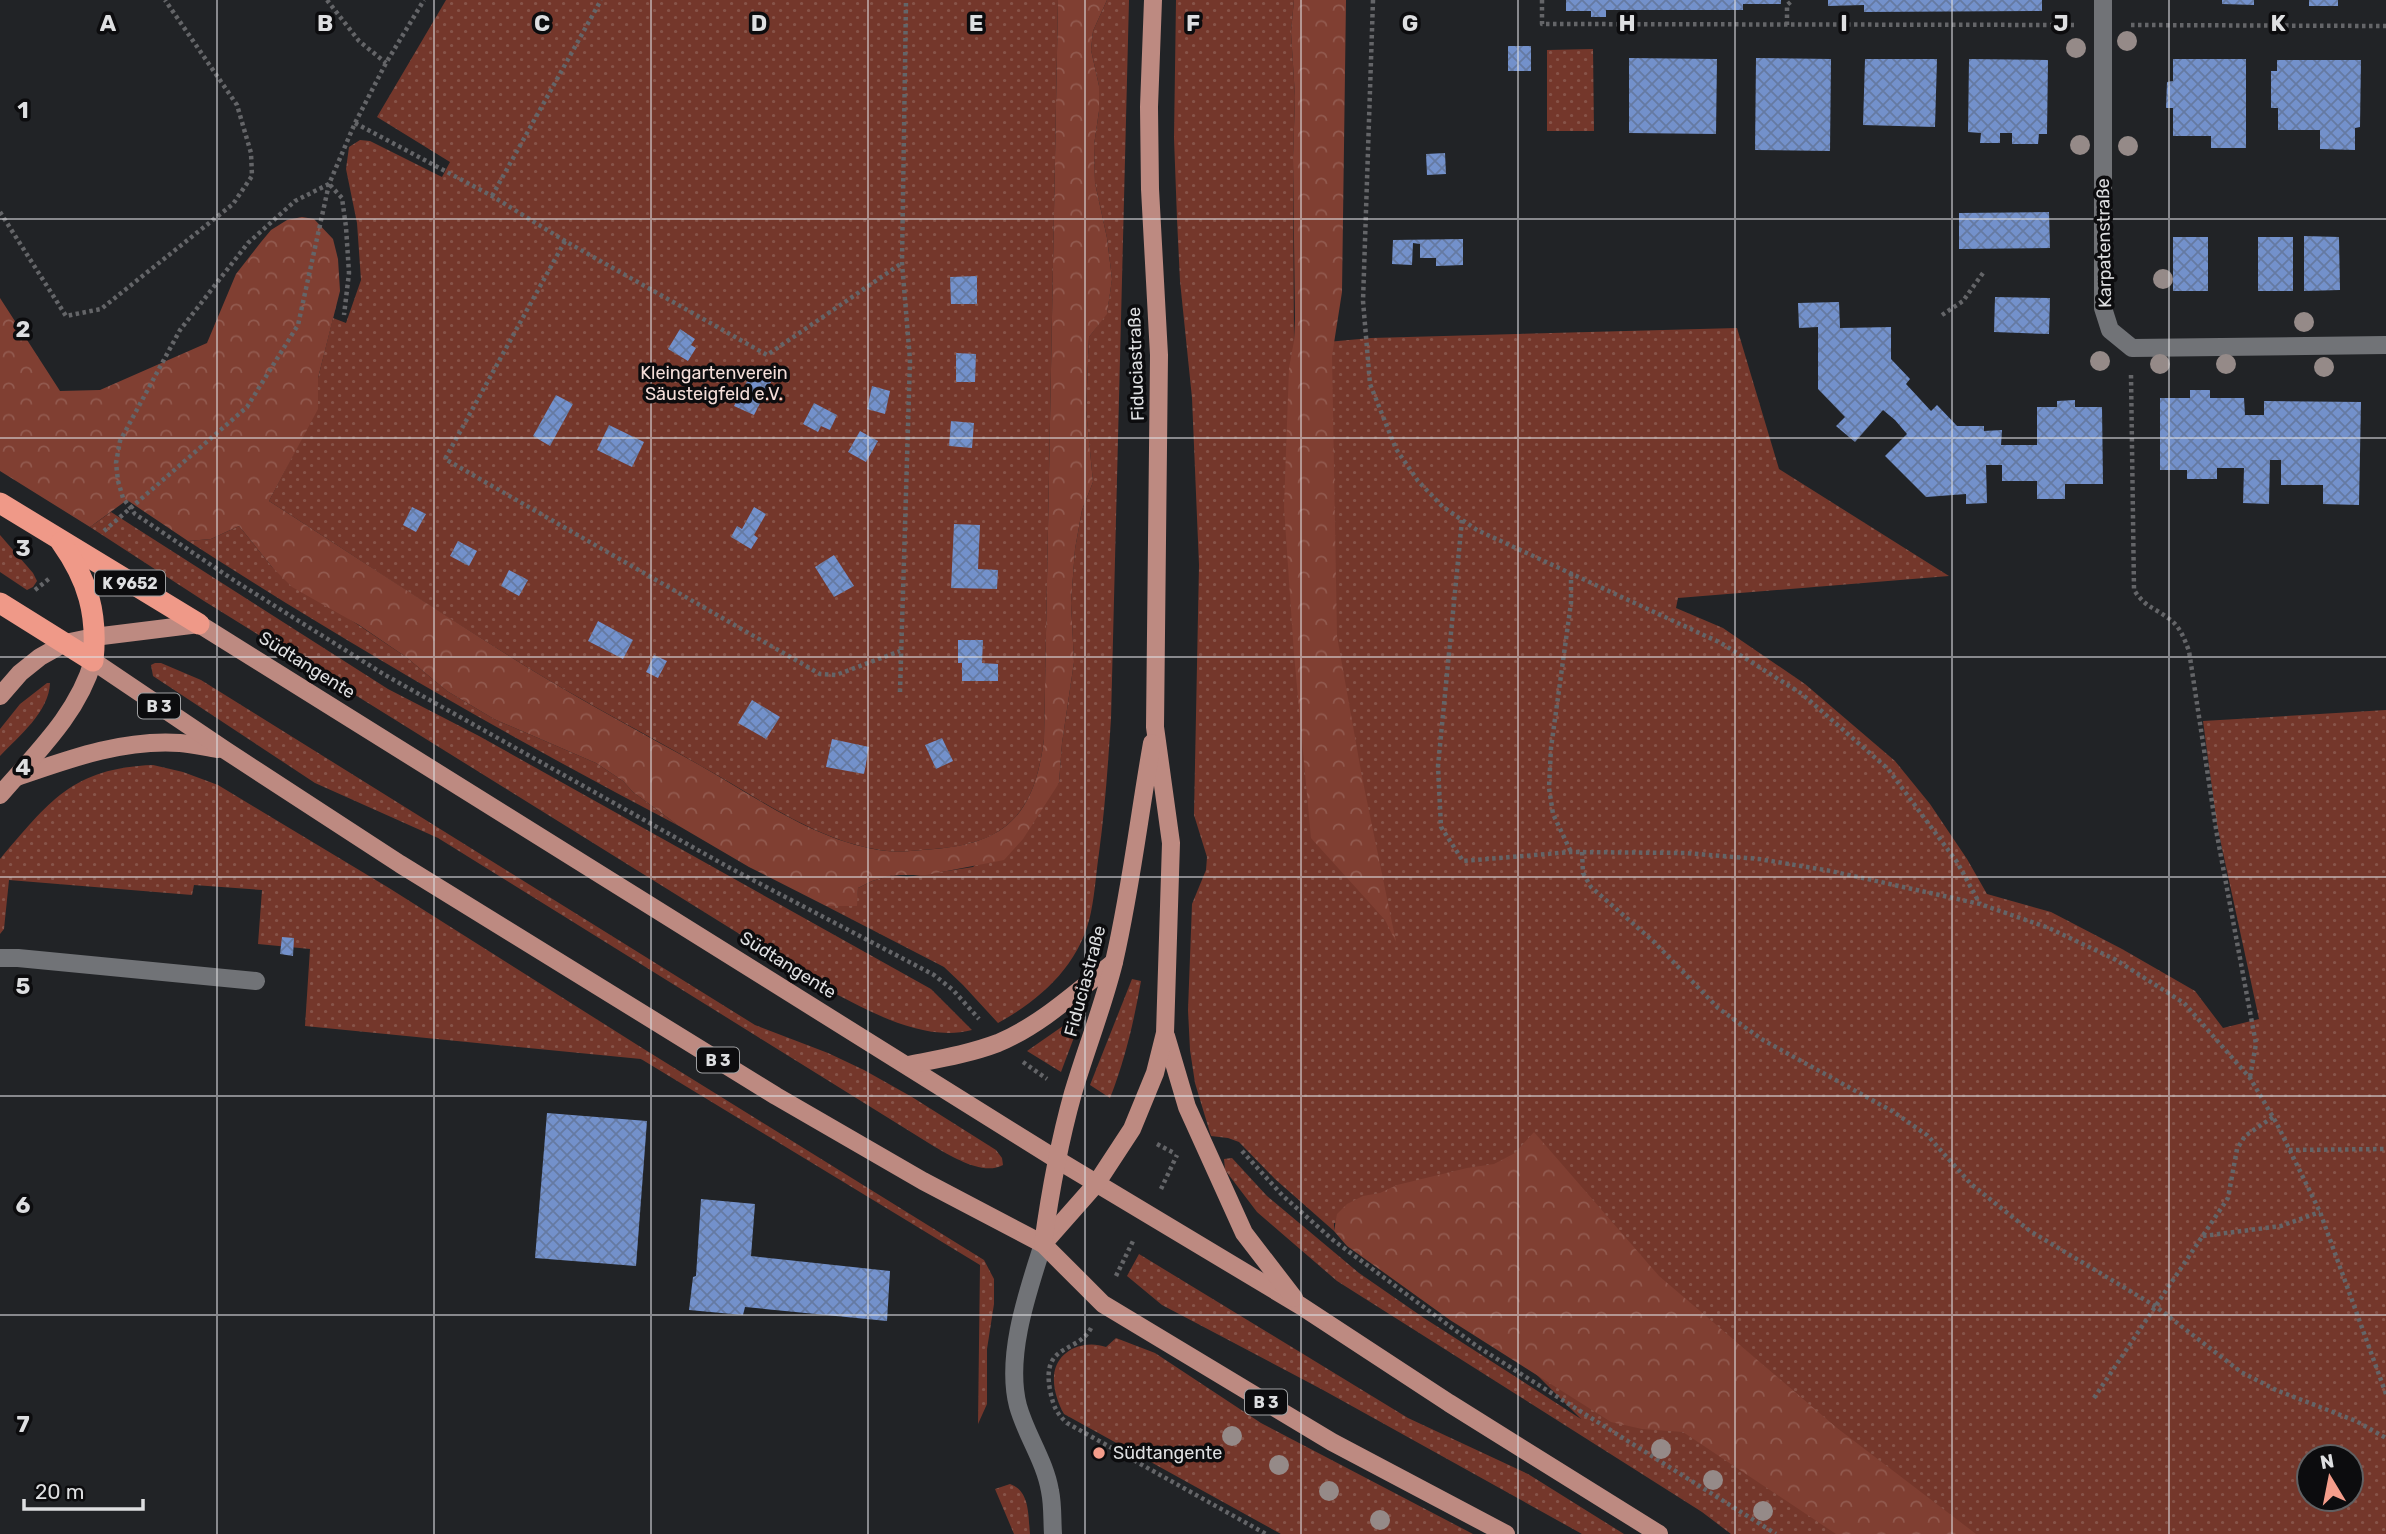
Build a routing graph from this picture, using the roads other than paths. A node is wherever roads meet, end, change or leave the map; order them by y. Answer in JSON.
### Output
{"nodes":[{"id":1,"x":1153,"y":0,"type":"edge"},
{"id":2,"x":2104,"y":0,"type":"edge"},
{"id":3,"x":2386,"y":345,"type":"edge"},
{"id":4,"x":0,"y":503,"type":"edge"},
{"id":5,"x":61,"y":541,"type":"junction"},
{"id":6,"x":0,"y":603,"type":"edge"},
{"id":7,"x":199,"y":624,"type":"junction"},
{"id":8,"x":94,"y":637,"type":"junction"},
{"id":9,"x":65,"y":643,"type":"junction"},
{"id":10,"x":93,"y":661,"type":"junction"},
{"id":11,"x":0,"y":696,"type":"edge"},
{"id":12,"x":1155,"y":727,"type":"junction"},
{"id":13,"x":225,"y":750,"type":"junction"},
{"id":14,"x":14,"y":778,"type":"junction"},
{"id":15,"x":0,"y":795,"type":"edge"},
{"id":16,"x":0,"y":958,"type":"edge"},
{"id":17,"x":1114,"y":962,"type":"junction"},
{"id":18,"x":256,"y":981,"type":"dead end"},
{"id":19,"x":1165,"y":1033,"type":"junction"},
{"id":20,"x":908,"y":1065,"type":"junction"},
{"id":21,"x":1056,"y":1159,"type":"junction"},
{"id":22,"x":1096,"y":1184,"type":"junction"},
{"id":23,"x":1043,"y":1244,"type":"junction"},
{"id":24,"x":1301,"y":1306,"type":"junction"},
{"id":25,"x":1053,"y":1534,"type":"edge"},
{"id":26,"x":1506,"y":1534,"type":"edge"},
{"id":27,"x":1659,"y":1534,"type":"edge"}],
"edges":[{"from":1,"to":12,"type":"main road","name":"Fiduciastraße"},
{"from":2,"to":3,"type":"street","name":"Karpatenstraße"},
{"from":4,"to":5,"type":"highway","name":"Südtangente"},
{"from":5,"to":7,"type":"highway","name":"Südtangente","number":"K 9652"},
{"from":5,"to":8,"type":"highway"},
{"from":6,"to":9,"type":"highway"},
{"from":7,"to":8,"type":"main road"},
{"from":7,"to":20,"type":"main road","name":"Südtangente"},
{"from":8,"to":9,"type":"main road"},
{"from":8,"to":10,"type":"highway"},
{"from":9,"to":10,"type":"highway"},
{"from":9,"to":11,"type":"main road"},
{"from":10,"to":13,"type":"main road","number":"B 3"},
{"from":10,"to":14,"type":"main road"},
{"from":12,"to":17,"type":"main road","name":"Fiduciastraße"},
{"from":12,"to":19,"type":"main road","name":"Fiduciastraße"},
{"from":13,"to":14,"type":"main road"},
{"from":13,"to":23,"type":"main road","number":"B 3"},
{"from":14,"to":15,"type":"main road"},
{"from":16,"to":18,"type":"street"},
{"from":17,"to":20,"type":"main road"},
{"from":17,"to":21,"type":"main road","name":"Fiduciastraße"},
{"from":19,"to":22,"type":"main road","name":"Fiduciastraße"},
{"from":19,"to":24,"type":"main road"},
{"from":20,"to":21,"type":"main road","name":"Südtangente"},
{"from":21,"to":22,"type":"main road","name":"Südtangente"},
{"from":21,"to":23,"type":"main road","name":"Fiduciastraße"},
{"from":22,"to":23,"type":"main road","name":"Fiduciastraße"},
{"from":22,"to":24,"type":"main road","name":"Südtangente"},
{"from":23,"to":25,"type":"street"},
{"from":23,"to":26,"type":"main road","number":"B 3"},
{"from":24,"to":27,"type":"main road","name":"Südtangente"}]}
